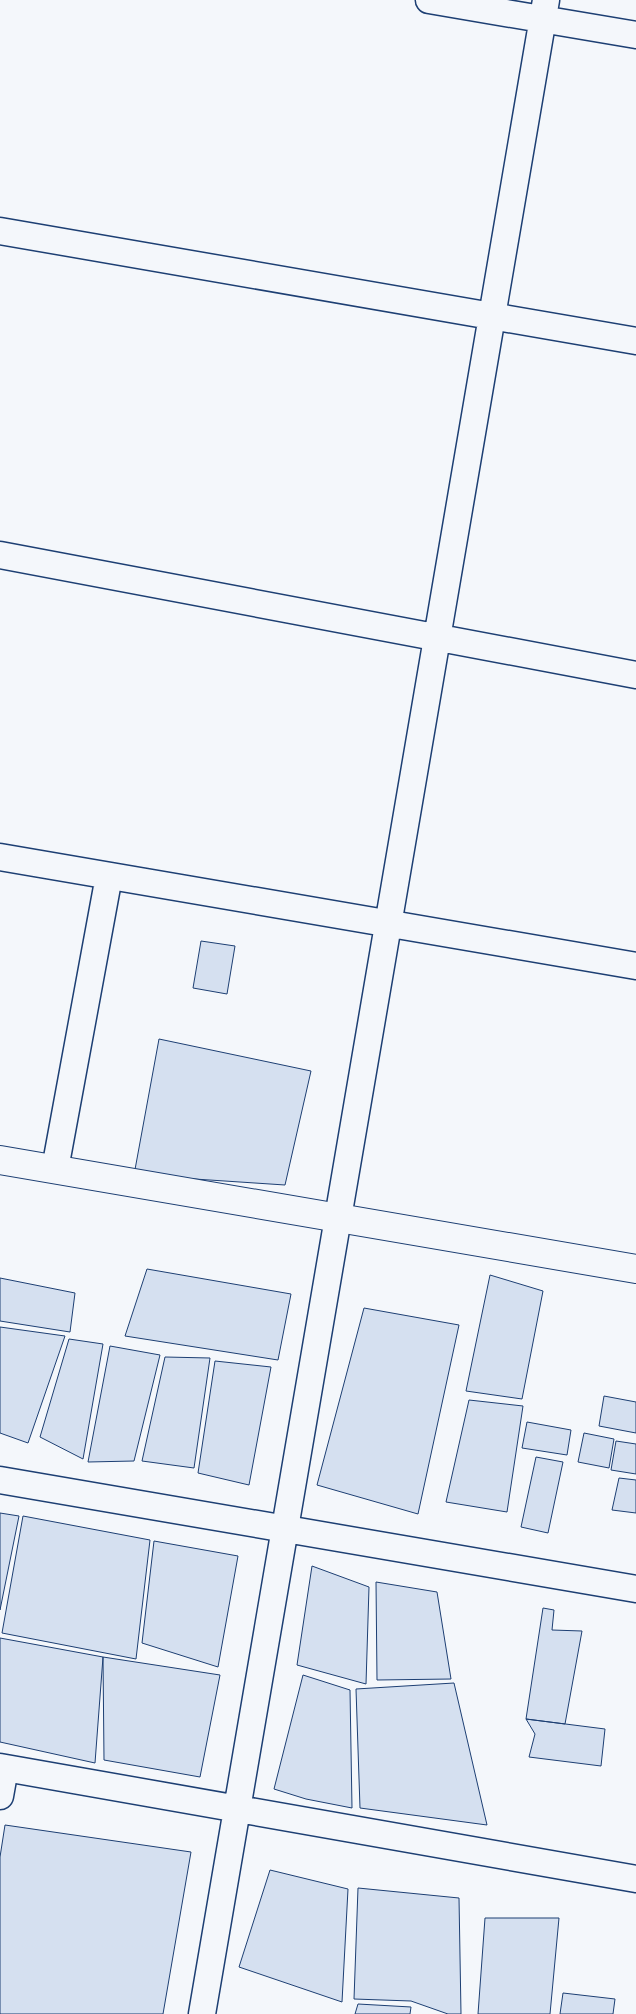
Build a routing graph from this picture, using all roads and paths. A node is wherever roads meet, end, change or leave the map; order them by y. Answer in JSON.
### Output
{"nodes":[{"id":1,"x":429,"y":0,"type":"edge"},
{"id":2,"x":545,"y":10,"type":"edge"},
{"id":3,"x":636,"y":36,"type":"edge"},
{"id":4,"x":0,"y":232,"type":"edge"},
{"id":5,"x":492,"y":316,"type":"junction"},
{"id":6,"x":636,"y":341,"type":"edge"},
{"id":7,"x":0,"y":555,"type":"edge"},
{"id":8,"x":437,"y":638,"type":"junction"},
{"id":9,"x":636,"y":675,"type":"edge"},
{"id":10,"x":0,"y":857,"type":"edge"},
{"id":11,"x":109,"y":876,"type":"junction"},
{"id":12,"x":388,"y":924,"type":"junction"},
{"id":13,"x":636,"y":966,"type":"edge"},
{"id":14,"x":0,"y":1160,"type":"edge"},
{"id":15,"x":55,"y":1169,"type":"junction"},
{"id":16,"x":338,"y":1218,"type":"junction"},
{"id":17,"x":636,"y":1269,"type":"edge"},
{"id":18,"x":0,"y":1480,"type":"edge"},
{"id":19,"x":285,"y":1529,"type":"junction"},
{"id":20,"x":636,"y":1589,"type":"edge"},
{"id":21,"x":2,"y":1768,"type":"edge"},
{"id":22,"x":0,"y":1796,"type":"edge"},
{"id":23,"x":237,"y":1809,"type":"junction"},
{"id":24,"x":636,"y":1879,"type":"edge"},
{"id":25,"x":202,"y":2014,"type":"edge"}],
"edges":[{"from":1,"to":2,"type":"street"},
{"from":2,"to":3,"type":"street"},
{"from":2,"to":5,"type":"street"},
{"from":4,"to":5,"type":"street"},
{"from":5,"to":6,"type":"street"},
{"from":5,"to":8,"type":"street"},
{"from":7,"to":8,"type":"street"},
{"from":8,"to":9,"type":"street"},
{"from":8,"to":12,"type":"street"},
{"from":10,"to":11,"type":"street"},
{"from":11,"to":12,"type":"street"},
{"from":11,"to":15,"type":"street"},
{"from":12,"to":13,"type":"street"},
{"from":12,"to":16,"type":"street"},
{"from":14,"to":15,"type":"street"},
{"from":15,"to":16,"type":"street"},
{"from":16,"to":17,"type":"street"},
{"from":16,"to":19,"type":"street"},
{"from":18,"to":19,"type":"street"},
{"from":19,"to":20,"type":"street"},
{"from":19,"to":23,"type":"street"},
{"from":21,"to":22,"type":"street"},
{"from":21,"to":23,"type":"street"},
{"from":23,"to":24,"type":"street"},
{"from":23,"to":25,"type":"street"}]}
